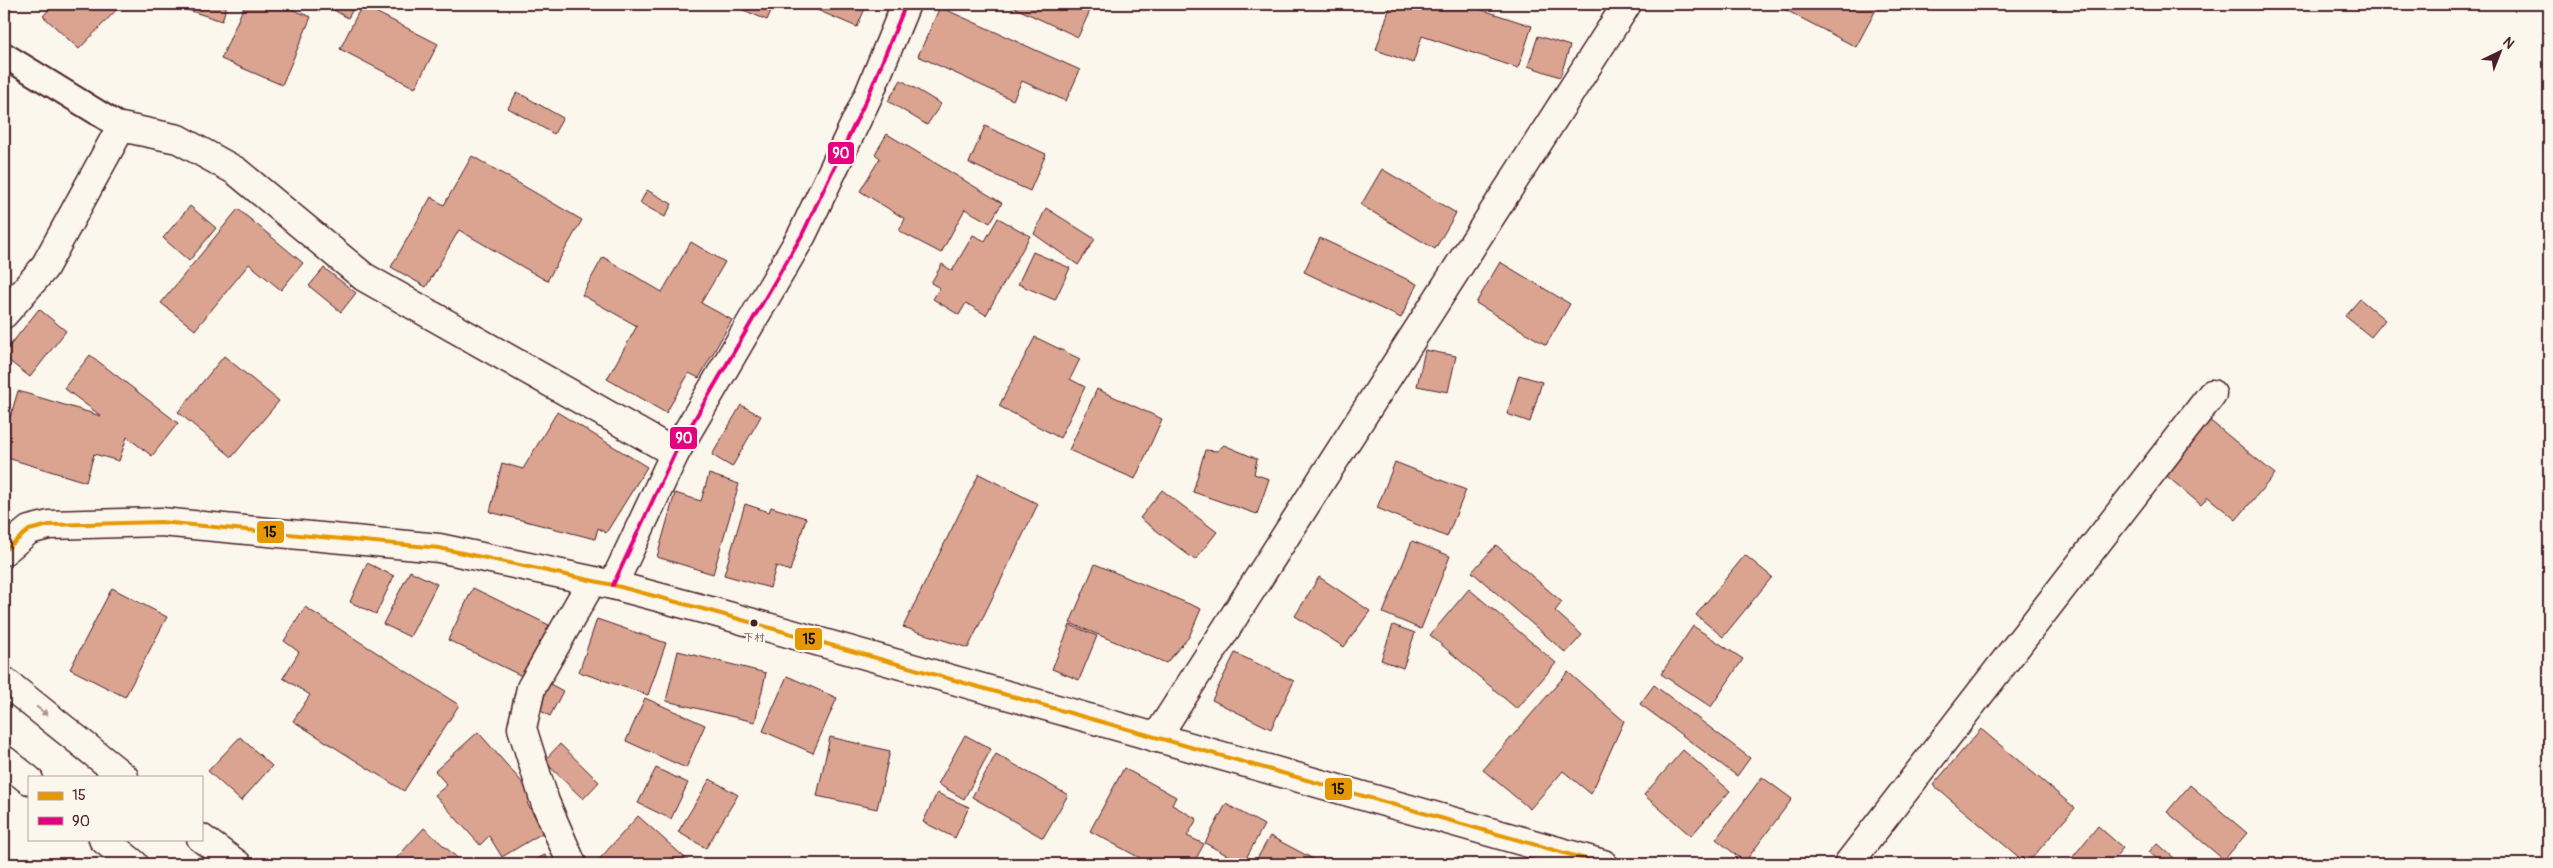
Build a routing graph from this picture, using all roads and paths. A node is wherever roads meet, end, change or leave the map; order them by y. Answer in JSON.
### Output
{"nodes":[{"id":1,"x":906,"y":4,"type":"edge"},
{"id":2,"x":1627,"y":4,"type":"edge"},
{"id":3,"x":4,"y":55,"type":"edge"},
{"id":4,"x":121,"y":127,"type":"junction"},
{"id":5,"x":4,"y":314,"type":"edge"},
{"id":6,"x":2212,"y":394,"type":"dead end"},
{"id":7,"x":675,"y":453,"type":"junction"},
{"id":8,"x":7,"y":540,"type":"edge"},
{"id":9,"x":602,"y":583,"type":"junction"},
{"id":10,"x":4,"y":681,"type":"edge"},
{"id":11,"x":1156,"y":738,"type":"junction"},
{"id":12,"x":4,"y":760,"type":"edge"},
{"id":13,"x":123,"y":776,"type":"edge"},
{"id":14,"x":28,"y":779,"type":"edge"},
{"id":15,"x":202,"y":839,"type":"edge"},
{"id":16,"x":104,"y":840,"type":"edge"},
{"id":17,"x":134,"y":864,"type":"edge"},
{"id":18,"x":238,"y":864,"type":"edge"},
{"id":19,"x":572,"y":864,"type":"edge"},
{"id":20,"x":1603,"y":864,"type":"edge"},
{"id":21,"x":1848,"y":864,"type":"edge"}],
"edges":[{"from":1,"to":7,"type":"main road"},
{"from":2,"to":11,"type":"main road"},
{"from":3,"to":4,"type":"lane"},
{"from":4,"to":5,"type":"main road"},
{"from":4,"to":7,"type":"main road"},
{"from":6,"to":21,"type":"main road"},
{"from":7,"to":9,"type":"main road"},
{"from":8,"to":9,"type":"main road"},
{"from":9,"to":11,"type":"main road"},
{"from":9,"to":19,"type":"main road"},
{"from":10,"to":13,"type":"main road","one_way":true},
{"from":11,"to":20,"type":"main road"},
{"from":12,"to":14,"type":"main road"},
{"from":15,"to":18,"type":"main road"},
{"from":16,"to":17,"type":"main road"}]}
